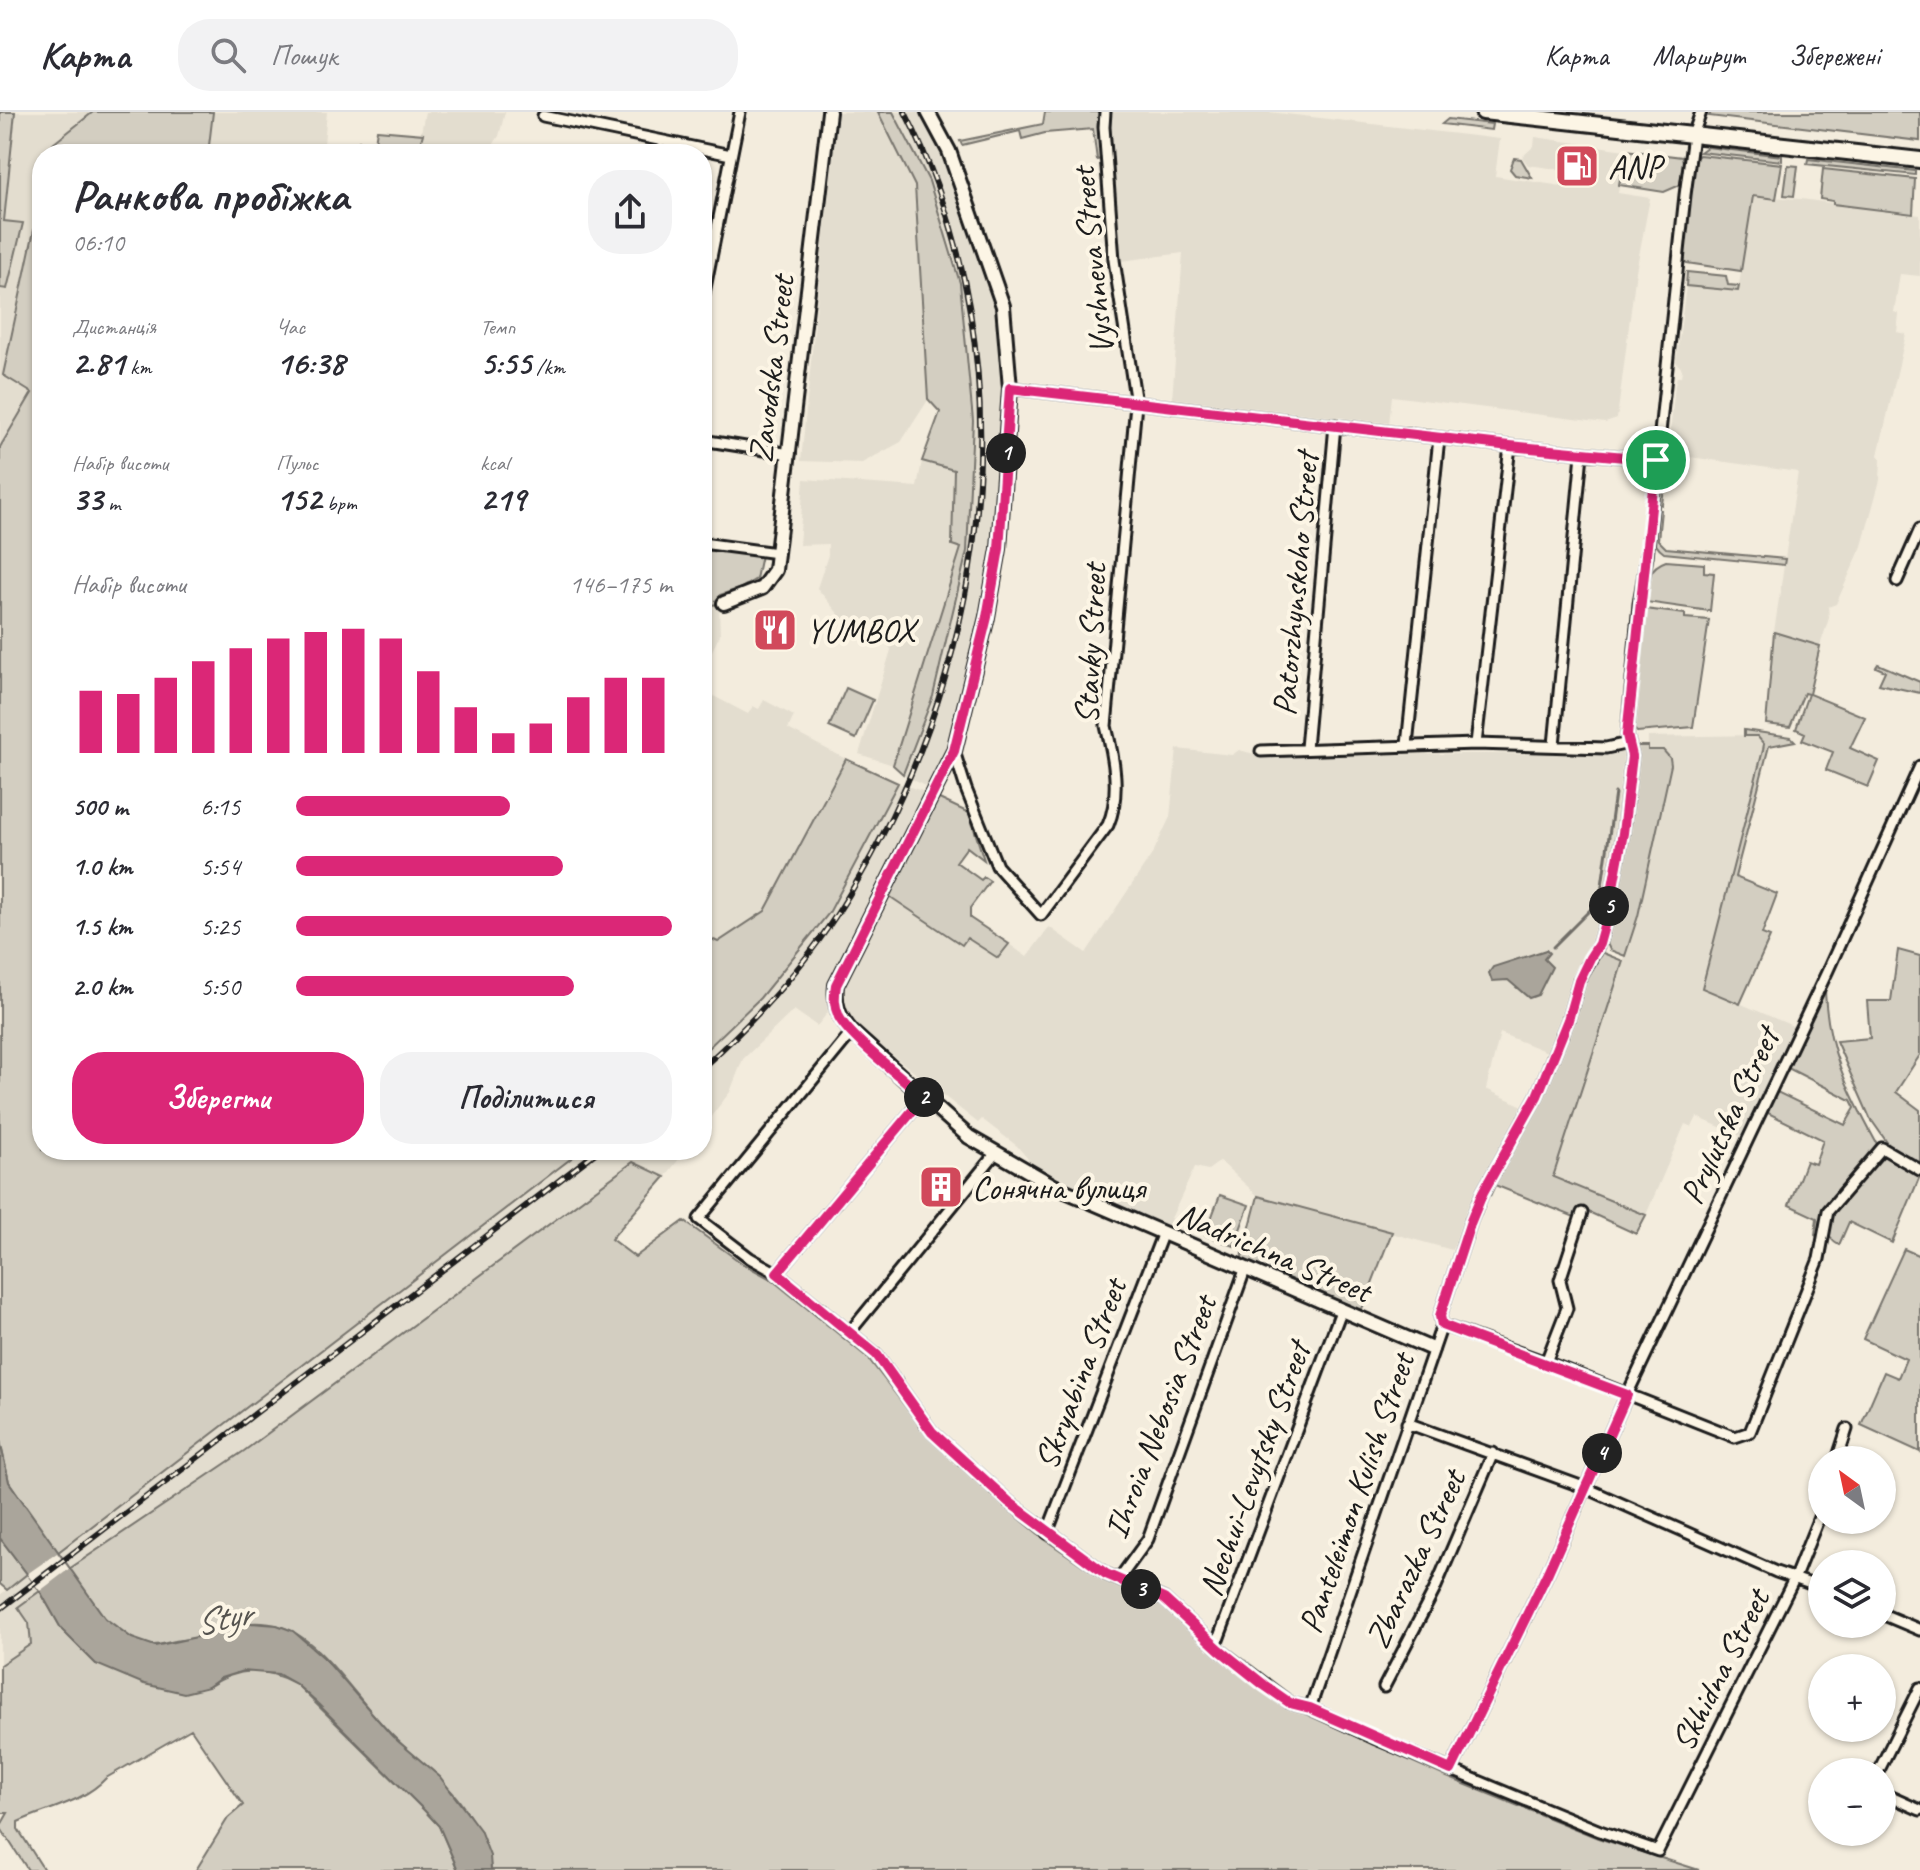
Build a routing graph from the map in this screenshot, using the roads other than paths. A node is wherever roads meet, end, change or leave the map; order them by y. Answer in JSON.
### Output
{"nodes":[{"id":1,"x":740,"y":112,"type":"edge"},
{"id":2,"x":829,"y":112,"type":"edge"},
{"id":3,"x":928,"y":112,"type":"edge"},
{"id":4,"x":1105,"y":112,"type":"edge"},
{"id":5,"x":1483,"y":112,"type":"edge"},
{"id":6,"x":1701,"y":112,"type":"edge"},
{"id":7,"x":543,"y":116,"type":"dead end"},
{"id":8,"x":1693,"y":135,"type":"junction"},
{"id":9,"x":678,"y":144,"type":"edge"},
{"id":10,"x":712,"y":151,"type":"edge"},
{"id":11,"x":731,"y":155,"type":"junction"},
{"id":12,"x":1920,"y":160,"type":"edge"},
{"id":13,"x":714,"y":245,"type":"joint"},
{"id":14,"x":712,"y":255,"type":"edge"},
{"id":15,"x":1010,"y":388,"type":"junction"},
{"id":16,"x":1136,"y":404,"type":"junction"},
{"id":17,"x":1335,"y":425,"type":"junction"},
{"id":18,"x":1439,"y":438,"type":"junction"},
{"id":19,"x":712,"y":442,"type":"edge"},
{"id":20,"x":1510,"y":446,"type":"junction"},
{"id":21,"x":790,"y":454,"type":"junction"},
{"id":22,"x":1582,"y":454,"type":"junction"},
{"id":23,"x":1656,"y":460,"type":"junction"},
{"id":24,"x":1920,"y":529,"type":"edge"},
{"id":25,"x":712,"y":544,"type":"edge"},
{"id":26,"x":777,"y":553,"type":"junction"},
{"id":27,"x":1897,"y":581,"type":"dead end"},
{"id":28,"x":724,"y":603,"type":"dead end"},
{"id":29,"x":1629,"y":743,"type":"junction"},
{"id":30,"x":1476,"y":744,"type":"junction"},
{"id":31,"x":1407,"y":745,"type":"junction"},
{"id":32,"x":1554,"y":745,"type":"junction"},
{"id":33,"x":1306,"y":748,"type":"junction"},
{"id":34,"x":954,"y":751,"type":"junction"},
{"id":35,"x":1261,"y":751,"type":"dead end"},
{"id":36,"x":1920,"y":766,"type":"edge"},
{"id":37,"x":852,"y":1032,"type":"junction"},
{"id":38,"x":924,"y":1097,"type":"junction"},
{"id":39,"x":995,"y":1154,"type":"junction"},
{"id":40,"x":1920,"y":1170,"type":"edge"},
{"id":41,"x":1582,"y":1213,"type":"dead end"},
{"id":42,"x":1162,"y":1235,"type":"junction"},
{"id":43,"x":1245,"y":1270,"type":"junction"},
{"id":44,"x":777,"y":1273,"type":"junction"},
{"id":45,"x":1341,"y":1311,"type":"junction"},
{"id":46,"x":1442,"y":1325,"type":"junction"},
{"id":47,"x":849,"y":1333,"type":"junction"},
{"id":48,"x":1432,"y":1349,"type":"junction"},
{"id":49,"x":1546,"y":1362,"type":"junction"},
{"id":50,"x":1627,"y":1395,"type":"junction"},
{"id":51,"x":1407,"y":1423,"type":"junction"},
{"id":52,"x":1847,"y":1429,"type":"dead end"},
{"id":53,"x":1842,"y":1446,"type":"edge"},
{"id":54,"x":1493,"y":1453,"type":"junction"},
{"id":55,"x":1586,"y":1488,"type":"junction"},
{"id":56,"x":1047,"y":1533,"type":"junction"},
{"id":57,"x":1812,"y":1534,"type":"edge"},
{"id":58,"x":1795,"y":1577,"type":"junction"},
{"id":59,"x":1119,"y":1579,"type":"junction"},
{"id":60,"x":1808,"y":1582,"type":"edge"},
{"id":61,"x":1896,"y":1620,"type":"edge"},
{"id":62,"x":1920,"y":1630,"type":"edge"},
{"id":63,"x":1216,"y":1645,"type":"junction"},
{"id":64,"x":1384,"y":1687,"type":"dead end"},
{"id":65,"x":1920,"y":1688,"type":"edge"},
{"id":66,"x":1310,"y":1708,"type":"junction"},
{"id":67,"x":1885,"y":1758,"type":"edge"},
{"id":68,"x":1451,"y":1770,"type":"junction"},
{"id":69,"x":1896,"y":1799,"type":"edge"},
{"id":70,"x":1920,"y":1810,"type":"edge"}],
"edges":[{"from":1,"to":11,"type":"street"},
{"from":2,"to":21,"type":"street","name":"Zavodska Street"},
{"from":3,"to":15,"type":"street"},
{"from":4,"to":16,"type":"street","name":"Vyshneva Street"},
{"from":5,"to":8,"type":"main road"},
{"from":6,"to":8,"type":"street","name":"Panteleimon Kulish Street"},
{"from":7,"to":9,"type":"street"},
{"from":8,"to":12,"type":"main road"},
{"from":8,"to":23,"type":"street","name":"Panteleimon Kulish Street"},
{"from":10,"to":11,"type":"street"},
{"from":11,"to":13,"type":"street"},
{"from":13,"to":14,"type":"street"},
{"from":15,"to":16,"type":"street"},
{"from":15,"to":34,"type":"street"},
{"from":16,"to":17,"type":"street"},
{"from":16,"to":34,"type":"street","name":"Stavky Street"},
{"from":17,"to":18,"type":"street"},
{"from":17,"to":33,"type":"street","name":"Patorzhynskoho Street"},
{"from":18,"to":20,"type":"street"},
{"from":18,"to":31,"type":"street"},
{"from":19,"to":21,"type":"street"},
{"from":20,"to":22,"type":"street"},
{"from":20,"to":30,"type":"street"},
{"from":21,"to":26,"type":"street","name":"Zavodska Street"},
{"from":22,"to":23,"type":"street"},
{"from":22,"to":32,"type":"street"},
{"from":23,"to":29,"type":"street","name":"Panteleimon Kulish Street"},
{"from":24,"to":27,"type":"street"},
{"from":25,"to":26,"type":"street"},
{"from":26,"to":28,"type":"street","name":"Zavodska Street"},
{"from":29,"to":32,"type":"street"},
{"from":29,"to":46,"type":"street","name":"Panteleimon Kulish Street"},
{"from":30,"to":31,"type":"street"},
{"from":30,"to":32,"type":"street"},
{"from":31,"to":33,"type":"street"},
{"from":33,"to":35,"type":"street"},
{"from":34,"to":37,"type":"street","name":"Nadrichna Street"},
{"from":36,"to":50,"type":"street","name":"Prylutska Street"},
{"from":37,"to":38,"type":"street","name":"Nadrichna Street"},
{"from":37,"to":44,"type":"street"},
{"from":38,"to":39,"type":"street","name":"Nadrichna Street"},
{"from":38,"to":44,"type":"street"},
{"from":39,"to":42,"type":"street","name":"Nadrichna Street"},
{"from":39,"to":47,"type":"street"},
{"from":40,"to":50,"type":"street"},
{"from":41,"to":49,"type":"street"},
{"from":42,"to":43,"type":"street","name":"Nadrichna Street"},
{"from":42,"to":56,"type":"street","name":"Skryabina Street"},
{"from":43,"to":45,"type":"street","name":"Nadrichna Street"},
{"from":43,"to":59,"type":"street","name":"Ihroia Nebosia Street"},
{"from":44,"to":47,"type":"street"},
{"from":45,"to":48,"type":"street","name":"Nadrichna Street"},
{"from":45,"to":63,"type":"street","name":"Nechui-Levytsky Street"},
{"from":46,"to":48,"type":"street","name":"Panteleimon Kulish Street"},
{"from":46,"to":49,"type":"street"},
{"from":47,"to":56,"type":"street"},
{"from":48,"to":51,"type":"street","name":"Panteleimon Kulish Street"},
{"from":49,"to":50,"type":"street"},
{"from":50,"to":55,"type":"street","name":"Prylutska Street"},
{"from":51,"to":54,"type":"street"},
{"from":51,"to":66,"type":"street","name":"Panteleimon Kulish Street"},
{"from":52,"to":53,"type":"street"},
{"from":54,"to":55,"type":"street"},
{"from":54,"to":64,"type":"street","name":"Zbarazka Street"},
{"from":55,"to":58,"type":"street"},
{"from":55,"to":68,"type":"street","name":"Prylutska Street"},
{"from":56,"to":59,"type":"street"},
{"from":57,"to":58,"type":"street","name":"Skhidna Street"},
{"from":58,"to":60,"type":"street"},
{"from":58,"to":68,"type":"street","name":"Skhidna Street"},
{"from":59,"to":63,"type":"street"},
{"from":61,"to":62,"type":"street"},
{"from":63,"to":66,"type":"street"},
{"from":65,"to":67,"type":"street"},
{"from":66,"to":68,"type":"street"},
{"from":69,"to":70,"type":"street"}]}
